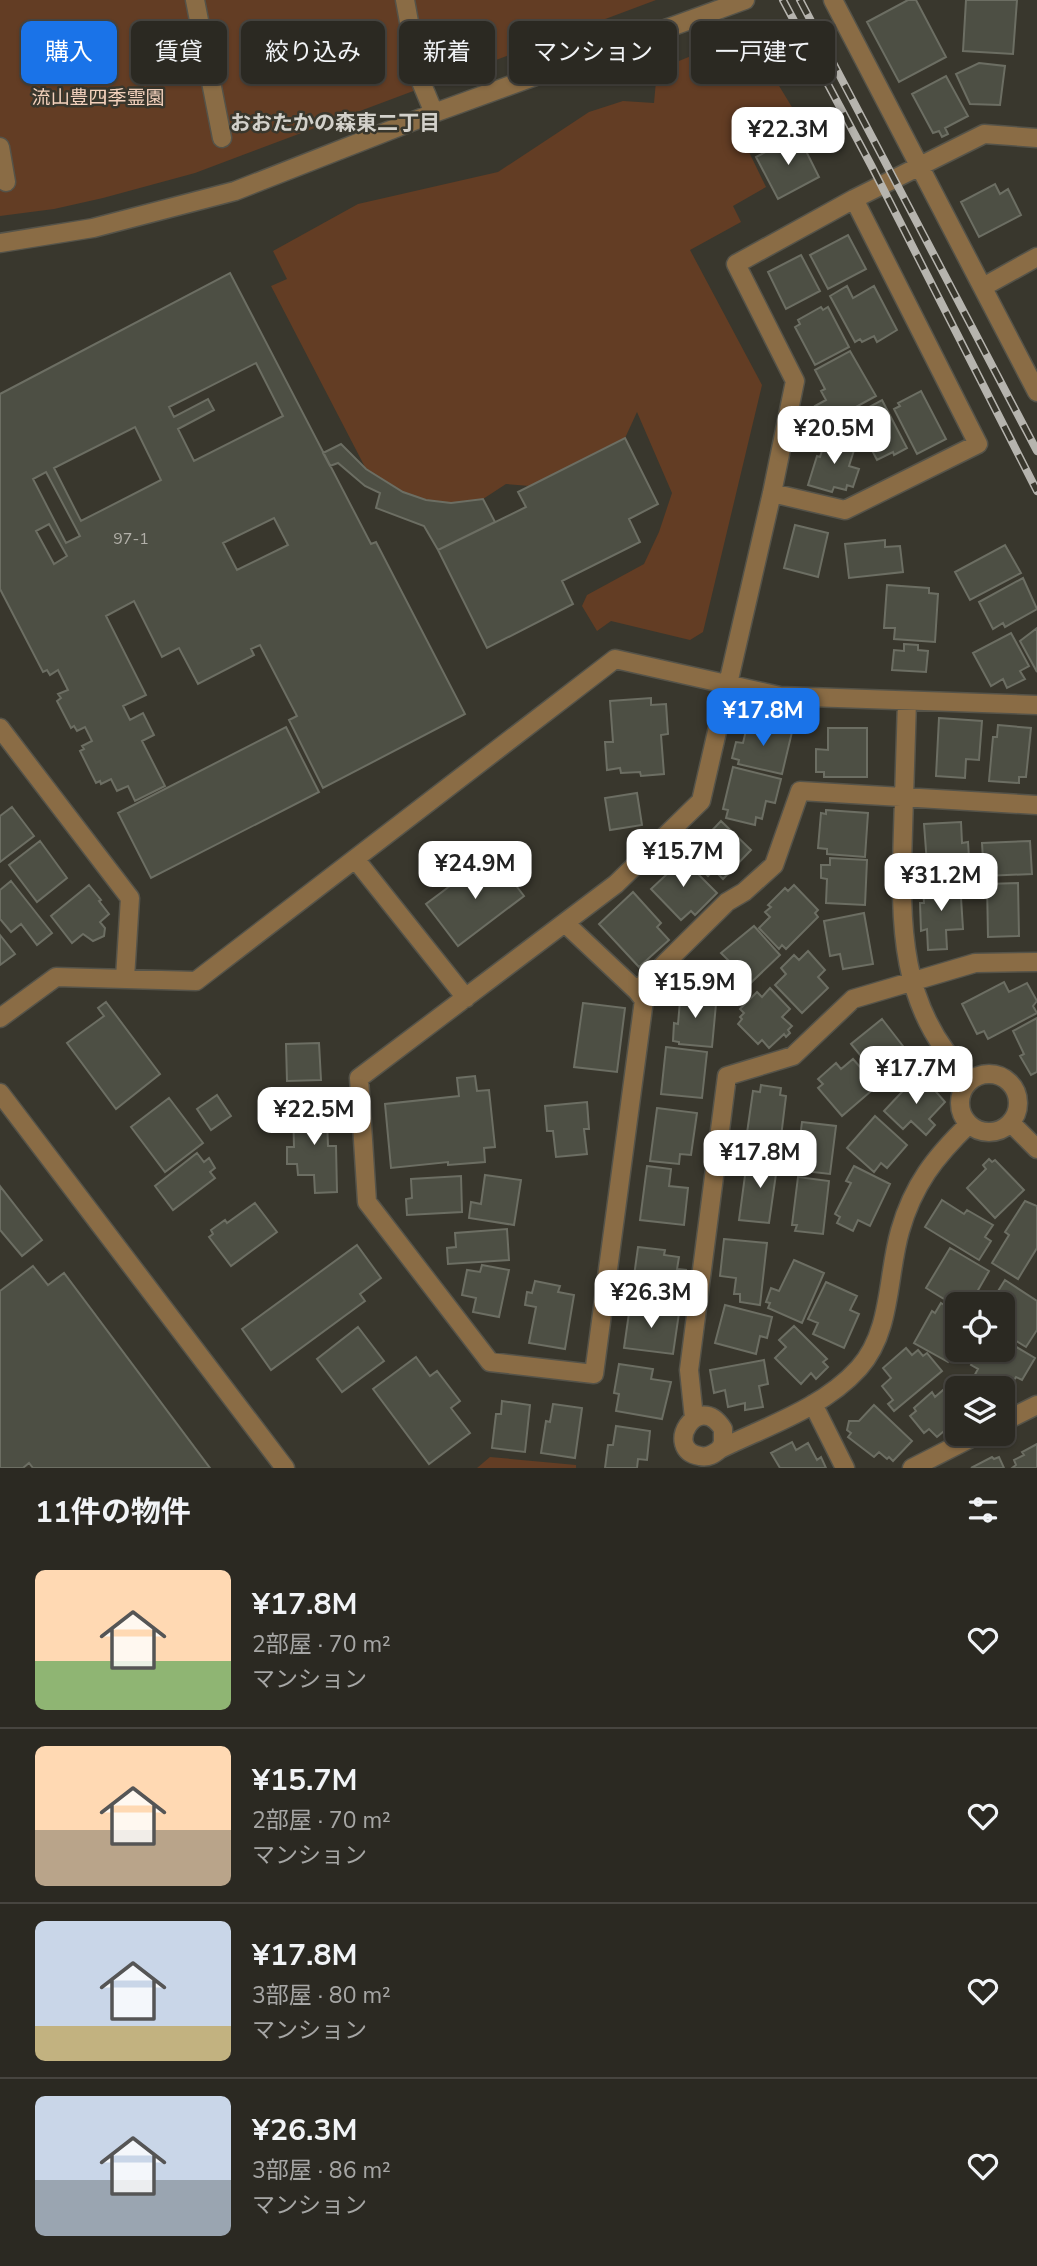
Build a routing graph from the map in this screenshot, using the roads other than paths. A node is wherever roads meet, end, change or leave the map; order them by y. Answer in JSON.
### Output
{"nodes":[{"id":1,"x":195,"y":0,"type":"edge"},
{"id":2,"x":405,"y":0,"type":"edge"},
{"id":3,"x":745,"y":0,"type":"edge"},
{"id":4,"x":833,"y":0,"type":"edge"},
{"id":5,"x":434,"y":113,"type":"junction"},
{"id":6,"x":222,"y":138,"type":"dead end"},
{"id":7,"x":1037,"y":138,"type":"edge"},
{"id":8,"x":0,"y":147,"type":"edge"},
{"id":9,"x":920,"y":167,"type":"junction"},
{"id":10,"x":6,"y":182,"type":"dead end"},
{"id":11,"x":854,"y":199,"type":"junction"},
{"id":12,"x":0,"y":243,"type":"edge"},
{"id":13,"x":1037,"y":257,"type":"edge"},
{"id":14,"x":983,"y":287,"type":"junction"},
{"id":15,"x":1037,"y":392,"type":"edge"},
{"id":16,"x":772,"y":494,"type":"junction"},
{"id":17,"x":727,"y":684,"type":"junction"},
{"id":18,"x":907,"y":701,"type":"junction"},
{"id":19,"x":1037,"y":705,"type":"edge"},
{"id":20,"x":0,"y":728,"type":"edge"},
{"id":21,"x":904,"y":797,"type":"junction"},
{"id":22,"x":1037,"y":805,"type":"edge"},
{"id":23,"x":356,"y":860,"type":"junction"},
{"id":24,"x":566,"y":924,"type":"junction"},
{"id":25,"x":1037,"y":962,"type":"edge"},
{"id":26,"x":125,"y":978,"type":"junction"},
{"id":27,"x":912,"y":982,"type":"junction"},
{"id":28,"x":637,"y":991,"type":"junction"},
{"id":29,"x":466,"y":998,"type":"junction"},
{"id":30,"x":0,"y":1018,"type":"edge"},
{"id":31,"x":971,"y":1080,"type":"junction"},
{"id":32,"x":0,"y":1093,"type":"edge"},
{"id":33,"x":1011,"y":1123,"type":"junction"},
{"id":34,"x":969,"y":1124,"type":"junction"},
{"id":35,"x":1037,"y":1149,"type":"edge"},
{"id":36,"x":814,"y":1404,"type":"junction"},
{"id":37,"x":1037,"y":1405,"type":"edge"},
{"id":38,"x":1015,"y":1416,"type":"edge"},
{"id":39,"x":694,"y":1418,"type":"junction"},
{"id":40,"x":955,"y":1446,"type":"edge"},
{"id":41,"x":720,"y":1448,"type":"junction"},
{"id":42,"x":285,"y":1468,"type":"edge"},
{"id":43,"x":845,"y":1468,"type":"edge"},
{"id":44,"x":912,"y":1468,"type":"edge"}],
"edges":[{"from":1,"to":6,"type":"street"},
{"from":2,"to":5,"type":"street"},
{"from":3,"to":5,"type":"street"},
{"from":4,"to":9,"type":"street"},
{"from":5,"to":12,"type":"street"},
{"from":7,"to":9,"type":"street"},
{"from":8,"to":10,"type":"street"},
{"from":9,"to":11,"type":"street"},
{"from":9,"to":14,"type":"street"},
{"from":11,"to":16,"type":"street"},
{"from":11,"to":16,"type":"street"},
{"from":13,"to":14,"type":"street"},
{"from":14,"to":15,"type":"street"},
{"from":16,"to":17,"type":"street"},
{"from":17,"to":18,"type":"street"},
{"from":17,"to":23,"type":"street"},
{"from":17,"to":24,"type":"street"},
{"from":18,"to":19,"type":"street"},
{"from":18,"to":21,"type":"street"},
{"from":20,"to":26,"type":"street"},
{"from":21,"to":22,"type":"street"},
{"from":21,"to":27,"type":"street"},
{"from":21,"to":28,"type":"street"},
{"from":23,"to":26,"type":"street"},
{"from":23,"to":29,"type":"street"},
{"from":24,"to":28,"type":"street"},
{"from":24,"to":29,"type":"street"},
{"from":25,"to":27,"type":"street"},
{"from":26,"to":30,"type":"street"},
{"from":27,"to":31,"type":"street"},
{"from":27,"to":39,"type":"street"},
{"from":28,"to":29,"type":"street"},
{"from":31,"to":33,"type":"street"},
{"from":31,"to":34,"type":"street"},
{"from":32,"to":42,"type":"street"},
{"from":33,"to":34,"type":"street"},
{"from":33,"to":35,"type":"street"},
{"from":34,"to":36,"type":"street"},
{"from":36,"to":41,"type":"street"},
{"from":36,"to":43,"type":"street"},
{"from":37,"to":38,"type":"street"},
{"from":39,"to":41,"type":"street"},
{"from":39,"to":41,"type":"street"},
{"from":40,"to":44,"type":"street"}]}
